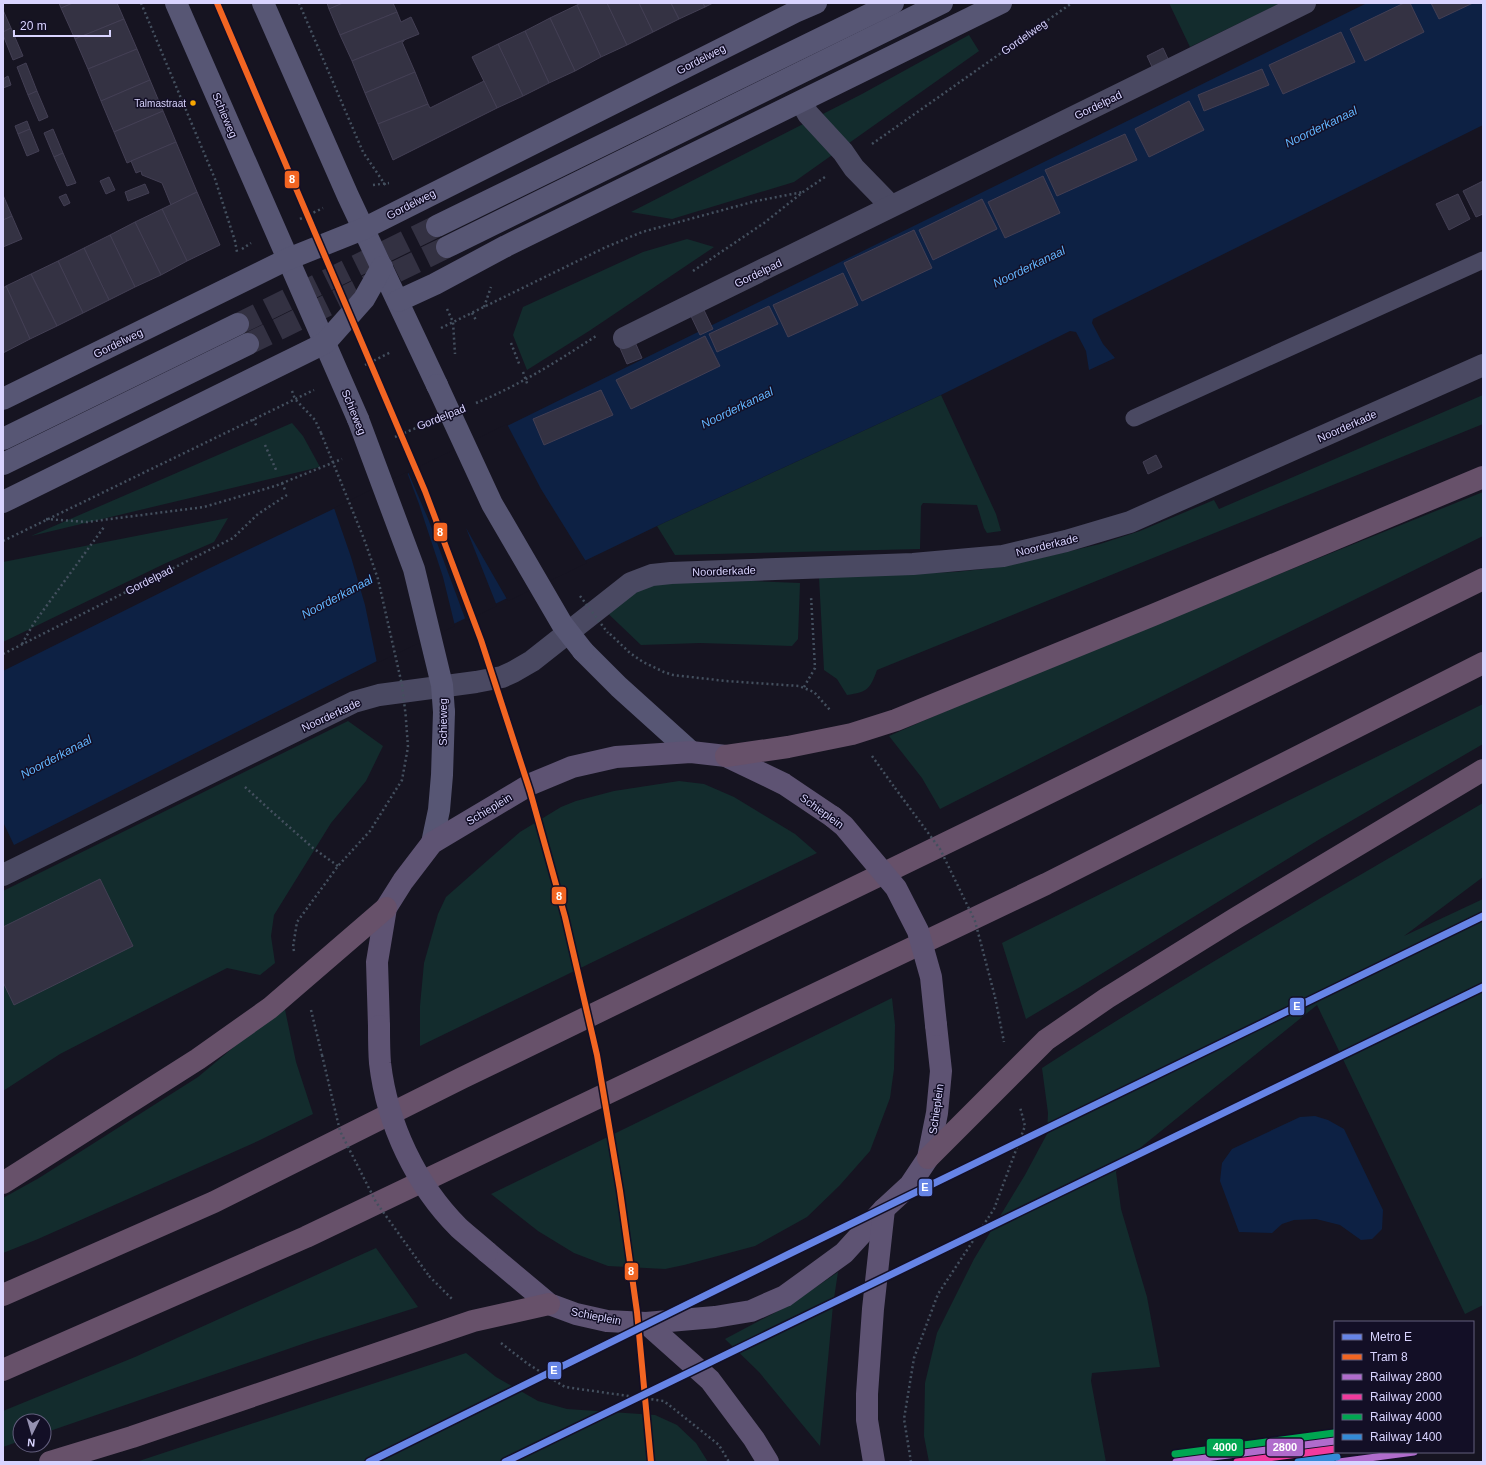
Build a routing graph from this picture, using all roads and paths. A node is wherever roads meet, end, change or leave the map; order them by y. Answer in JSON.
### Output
{"nodes":[{"id":1,"x":142,"y":3,"type":"edge"},
{"id":2,"x":176,"y":3,"type":"edge"},
{"id":3,"x":263,"y":3,"type":"edge"},
{"id":4,"x":299,"y":3,"type":"edge"},
{"id":5,"x":816,"y":3,"type":"edge"},
{"id":6,"x":893,"y":3,"type":"edge"},
{"id":7,"x":942,"y":3,"type":"edge"},
{"id":8,"x":1001,"y":3,"type":"edge"},
{"id":9,"x":1072,"y":3,"type":"edge"},
{"id":10,"x":1305,"y":3,"type":"edge"},
{"id":11,"x":801,"y":102,"type":"junction"},
{"id":12,"x":849,"y":160,"type":"junction"},
{"id":13,"x":891,"y":206,"type":"junction"},
{"id":14,"x":399,"y":210,"type":"junction"},
{"id":15,"x":437,"y":226,"type":"tunnel mouth"},
{"id":16,"x":363,"y":229,"type":"junction"},
{"id":17,"x":447,"y":246,"type":"tunnel mouth"},
{"id":18,"x":238,"y":254,"type":"dead end"},
{"id":19,"x":288,"y":259,"type":"junction"},
{"id":20,"x":1483,"y":260,"type":"edge"},
{"id":21,"x":382,"y":267,"type":"junction"},
{"id":22,"x":435,"y":284,"type":"junction"},
{"id":23,"x":398,"y":301,"type":"junction"},
{"id":24,"x":483,"y":307,"type":"dead end"},
{"id":25,"x":472,"y":313,"type":"dead end"},
{"id":26,"x":476,"y":320,"type":"dead end"},
{"id":27,"x":238,"y":324,"type":"tunnel mouth"},
{"id":28,"x":624,"y":338,"type":"dead end"},
{"id":29,"x":325,"y":343,"type":"junction"},
{"id":30,"x":248,"y":344,"type":"tunnel mouth"},
{"id":31,"x":511,"y":344,"type":"dead end"},
{"id":32,"x":456,"y":355,"type":"dead end"},
{"id":33,"x":1483,"y":365,"type":"edge"},
{"id":34,"x":520,"y":366,"type":"dead end"},
{"id":35,"x":523,"y":372,"type":"dead end"},
{"id":36,"x":525,"y":379,"type":"junction"},
{"id":37,"x":528,"y":386,"type":"dead end"},
{"id":38,"x":3,"y":399,"type":"edge"},
{"id":39,"x":474,"y":402,"type":"dead end"},
{"id":40,"x":472,"y":405,"type":"dead end"},
{"id":41,"x":477,"y":409,"type":"dead end"},
{"id":42,"x":1134,"y":418,"type":"dead end"},
{"id":43,"x":253,"y":419,"type":"junction"},
{"id":44,"x":429,"y":423,"type":"dead end"},
{"id":45,"x":257,"y":427,"type":"dead end"},
{"id":46,"x":393,"y":438,"type":"dead end"},
{"id":47,"x":3,"y":439,"type":"edge"},
{"id":48,"x":265,"y":445,"type":"dead end"},
{"id":49,"x":343,"y":458,"type":"dead end"},
{"id":50,"x":3,"y":464,"type":"edge"},
{"id":51,"x":277,"y":472,"type":"dead end"},
{"id":52,"x":1483,"y":477,"type":"edge"},
{"id":53,"x":282,"y":483,"type":"junction"},
{"id":54,"x":285,"y":490,"type":"dead end"},
{"id":55,"x":287,"y":495,"type":"dead end"},
{"id":56,"x":3,"y":502,"type":"edge"},
{"id":57,"x":46,"y":519,"type":"junction"},
{"id":58,"x":104,"y":527,"type":"dead end"},
{"id":59,"x":3,"y":541,"type":"edge"},
{"id":60,"x":1483,"y":579,"type":"edge"},
{"id":61,"x":577,"y":591,"type":"dead end"},
{"id":62,"x":811,"y":608,"type":"dead end"},
{"id":63,"x":22,"y":644,"type":"junction"},
{"id":64,"x":3,"y":654,"type":"edge"},
{"id":65,"x":1483,"y":663,"type":"edge"},
{"id":66,"x":804,"y":687,"type":"junction"},
{"id":67,"x":822,"y":701,"type":"dead end"},
{"id":68,"x":691,"y":752,"type":"junction"},
{"id":69,"x":726,"y":756,"type":"junction"},
{"id":70,"x":230,"y":763,"type":"junction"},
{"id":71,"x":1483,"y":770,"type":"edge"},
{"id":72,"x":895,"y":788,"type":"dead end"},
{"id":73,"x":432,"y":844,"type":"junction"},
{"id":74,"x":338,"y":866,"type":"junction"},
{"id":75,"x":3,"y":875,"type":"edge"},
{"id":76,"x":386,"y":908,"type":"junction"},
{"id":77,"x":301,"y":981,"type":"junction"},
{"id":78,"x":1010,"y":1075,"type":"junction"},
{"id":79,"x":928,"y":1158,"type":"junction"},
{"id":80,"x":3,"y":1183,"type":"edge"},
{"id":81,"x":884,"y":1209,"type":"junction"},
{"id":82,"x":3,"y":1295,"type":"edge"},
{"id":83,"x":549,"y":1304,"type":"junction"},
{"id":84,"x":473,"y":1321,"type":"junction"},
{"id":85,"x":646,"y":1323,"type":"junction"},
{"id":86,"x":3,"y":1370,"type":"edge"},
{"id":87,"x":50,"y":1462,"type":"edge"},
{"id":88,"x":729,"y":1462,"type":"edge"},
{"id":89,"x":768,"y":1462,"type":"edge"},
{"id":90,"x":874,"y":1462,"type":"edge"},
{"id":91,"x":911,"y":1462,"type":"edge"}],
"edges":[{"from":1,"to":18,"type":"path"},
{"from":2,"to":19,"type":"main road","name":"Schieweg"},
{"from":3,"to":16,"type":"main road"},
{"from":4,"to":14,"type":"path"},
{"from":5,"to":14,"type":"main road","name":"Gordelweg"},
{"from":6,"to":15,"type":"main road"},
{"from":7,"to":17,"type":"main road"},
{"from":8,"to":11,"type":"main road"},
{"from":9,"to":12,"type":"path","name":"Gordelweg"},
{"from":10,"to":13,"type":"street","name":"Gordelpad"},
{"from":11,"to":12,"type":"street"},
{"from":11,"to":22,"type":"main road"},
{"from":12,"to":13,"type":"street"},
{"from":12,"to":24,"type":"path","name":"Gordelweg"},
{"from":13,"to":28,"type":"street","name":"Gordelpad"},
{"from":14,"to":16,"type":"main road","name":"Gordelweg"},
{"from":16,"to":19,"type":"main road","name":"Gordelweg"},
{"from":16,"to":21,"type":"main road"},
{"from":19,"to":29,"type":"main road","name":"Schieweg"},
{"from":19,"to":38,"type":"main road","name":"Gordelweg"},
{"from":20,"to":42,"type":"lane"},
{"from":21,"to":23,"type":"main road"},
{"from":21,"to":29,"type":"main road"},
{"from":22,"to":23,"type":"main road"},
{"from":22,"to":32,"type":"path"},
{"from":23,"to":68,"type":"main road","bridge":true},
{"from":25,"to":26,"type":"path"},
{"from":27,"to":47,"type":"main road"},
{"from":29,"to":56,"type":"main road"},
{"from":29,"to":73,"type":"main road","name":"Schieweg","bridge":true},
{"from":30,"to":50,"type":"main road"},
{"from":31,"to":34,"type":"path"},
{"from":33,"to":70,"type":"street","name":"Noorderkade"},
{"from":35,"to":36,"type":"path"},
{"from":36,"to":37,"type":"path"},
{"from":36,"to":40,"type":"path","name":"Gordelpad"},
{"from":39,"to":41,"type":"path"},
{"from":43,"to":45,"type":"path"},
{"from":43,"to":57,"type":"path"},
{"from":43,"to":74,"type":"path","bridge":true},
{"from":44,"to":46,"type":"path","name":"Gordelpad"},
{"from":48,"to":51,"type":"path"},
{"from":49,"to":53,"type":"path"},
{"from":52,"to":69,"type":"highway"},
{"from":53,"to":54,"type":"path"},
{"from":53,"to":57,"type":"path"},
{"from":55,"to":63,"type":"path","name":"Gordelpad"},
{"from":57,"to":59,"type":"path"},
{"from":58,"to":63,"type":"path"},
{"from":60,"to":82,"type":"highway"},
{"from":61,"to":66,"type":"path","bridge":true},
{"from":62,"to":66,"type":"path"},
{"from":63,"to":64,"type":"path","name":"Gordelpad"},
{"from":65,"to":86,"type":"highway"},
{"from":66,"to":67,"type":"path"},
{"from":68,"to":69,"type":"main road","name":"Schieplein"},
{"from":68,"to":73,"type":"main road","name":"Schieplein"},
{"from":69,"to":79,"type":"main road","name":"Schieplein","bridge":true},
{"from":70,"to":74,"type":"path"},
{"from":70,"to":75,"type":"street","name":"Noorderkade"},
{"from":71,"to":78,"type":"highway"},
{"from":72,"to":78,"type":"path","bridge":true},
{"from":73,"to":76,"type":"main road","name":"Schieplein"},
{"from":74,"to":77,"type":"path"},
{"from":76,"to":77,"type":"highway"},
{"from":76,"to":83,"type":"main road","name":"Schieplein","bridge":true},
{"from":77,"to":80,"type":"highway"},
{"from":77,"to":84,"type":"path","bridge":true},
{"from":78,"to":79,"type":"highway"},
{"from":78,"to":91,"type":"path"},
{"from":79,"to":81,"type":"main road","name":"Schieplein"},
{"from":81,"to":85,"type":"main road","name":"Schieplein"},
{"from":81,"to":90,"type":"main road"},
{"from":83,"to":84,"type":"highway"},
{"from":83,"to":85,"type":"main road","name":"Schieplein"},
{"from":84,"to":87,"type":"highway"},
{"from":84,"to":88,"type":"path"},
{"from":85,"to":89,"type":"main road"}]}
